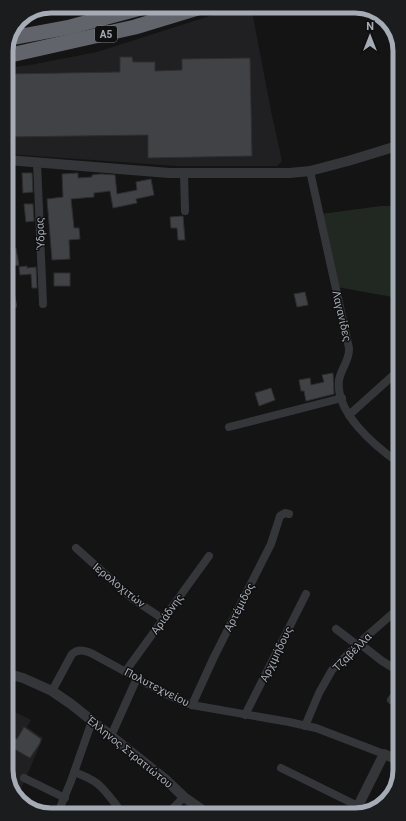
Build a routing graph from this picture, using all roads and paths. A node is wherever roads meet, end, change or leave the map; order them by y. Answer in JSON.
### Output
{"nodes":[{"id":1,"x":122,"y":13,"type":"edge"},
{"id":2,"x":181,"y":13,"type":"edge"},
{"id":3,"x":16,"y":37,"type":"edge"},
{"id":4,"x":13,"y":54,"type":"edge"},
{"id":5,"x":393,"y":147,"type":"edge"},
{"id":6,"x":13,"y":160,"type":"edge"},
{"id":7,"x":37,"y":162,"type":"junction"},
{"id":8,"x":310,"y":171,"type":"junction"},
{"id":9,"x":184,"y":174,"type":"junction"},
{"id":10,"x":185,"y":211,"type":"dead end"},
{"id":11,"x":43,"y":304,"type":"dead end"},
{"id":12,"x":393,"y":375,"type":"edge"},
{"id":13,"x":342,"y":398,"type":"junction"},
{"id":14,"x":349,"y":416,"type":"junction"},
{"id":15,"x":229,"y":427,"type":"dead end"},
{"id":16,"x":393,"y":458,"type":"edge"},
{"id":17,"x":289,"y":514,"type":"dead end"},
{"id":18,"x":76,"y":548,"type":"dead end"},
{"id":19,"x":209,"y":556,"type":"dead end"},
{"id":20,"x":306,"y":594,"type":"dead end"},
{"id":21,"x":393,"y":613,"type":"edge"},
{"id":22,"x":163,"y":619,"type":"junction"},
{"id":23,"x":336,"y":629,"type":"dead end"},
{"id":24,"x":358,"y":644,"type":"junction"},
{"id":25,"x":393,"y":668,"type":"edge"},
{"id":26,"x":125,"y":672,"type":"junction"},
{"id":27,"x":13,"y":675,"type":"edge"},
{"id":28,"x":137,"y":678,"type":"junction"},
{"id":29,"x":52,"y":691,"type":"junction"},
{"id":30,"x":393,"y":697,"type":"edge"},
{"id":31,"x":391,"y":700,"type":"dead end"},
{"id":32,"x":192,"y":705,"type":"junction"},
{"id":33,"x":245,"y":715,"type":"junction"},
{"id":34,"x":92,"y":721,"type":"junction"},
{"id":35,"x":305,"y":726,"type":"junction"},
{"id":36,"x":111,"y":736,"type":"junction"},
{"id":37,"x":384,"y":754,"type":"junction"},
{"id":38,"x":393,"y":758,"type":"edge"},
{"id":39,"x":281,"y":768,"type":"dead end"},
{"id":40,"x":74,"y":772,"type":"junction"},
{"id":41,"x":24,"y":778,"type":"dead end"},
{"id":42,"x":184,"y":797,"type":"junction"},
{"id":43,"x":65,"y":798,"type":"junction"},
{"id":44,"x":117,"y":806,"type":"dead end"},
{"id":45,"x":60,"y":808,"type":"edge"},
{"id":46,"x":173,"y":808,"type":"edge"},
{"id":47,"x":200,"y":808,"type":"edge"},
{"id":48,"x":354,"y":808,"type":"edge"},
{"id":49,"x":357,"y":808,"type":"edge"}],
"edges":[{"from":1,"to":3,"type":"highway","number":"Α5"},
{"from":2,"to":4,"type":"highway","number":"Α5"},
{"from":5,"to":8,"type":"street"},
{"from":6,"to":7,"type":"street"},
{"from":7,"to":9,"type":"street"},
{"from":7,"to":11,"type":"street","name":"Ύδρας"},
{"from":8,"to":9,"type":"street"},
{"from":8,"to":13,"type":"street","name":"Λαγανίδες"},
{"from":9,"to":10,"type":"street"},
{"from":12,"to":14,"type":"street"},
{"from":13,"to":14,"type":"street","name":"Λαγανίδες"},
{"from":13,"to":15,"type":"street"},
{"from":14,"to":16,"type":"street","name":"Λαγανίδες"},
{"from":17,"to":32,"type":"street","name":"Αρτέμιδος"},
{"from":18,"to":22,"type":"street","name":"Ιερολοχιτών"},
{"from":19,"to":22,"type":"street","name":"Αριάδνης"},
{"from":20,"to":33,"type":"street","name":"Αρχιμήδους"},
{"from":21,"to":24,"type":"street","name":"Τζαβέλλα"},
{"from":22,"to":26,"type":"street","name":"Αριάδνης"},
{"from":23,"to":24,"type":"street"},
{"from":24,"to":25,"type":"street"},
{"from":24,"to":35,"type":"street","name":"Τζαβέλλα"},
{"from":26,"to":28,"type":"street","name":"Πολυτεχνείου"},
{"from":26,"to":29,"type":"street","name":"Πολυτεχνείου"},
{"from":27,"to":29,"type":"street"},
{"from":28,"to":32,"type":"street","name":"Πολυτεχνείου"},
{"from":28,"to":36,"type":"street"},
{"from":29,"to":34,"type":"street","name":"Έλληνος Στρατιώτου"},
{"from":30,"to":31,"type":"street"},
{"from":32,"to":33,"type":"street","name":"Πολυτεχνείου"},
{"from":33,"to":35,"type":"street","name":"Πολυτεχνείου"},
{"from":34,"to":36,"type":"street","name":"Έλληνος Στρατιώτου"},
{"from":34,"to":40,"type":"street"},
{"from":35,"to":37,"type":"street","name":"Πολυτεχνείου"},
{"from":36,"to":42,"type":"street","name":"Έλληνος Στρατιώτου"},
{"from":37,"to":38,"type":"street","name":"Πολυτεχνείου"},
{"from":37,"to":49,"type":"street"},
{"from":39,"to":48,"type":"street"},
{"from":40,"to":43,"type":"street"},
{"from":40,"to":44,"type":"street"},
{"from":41,"to":43,"type":"street"},
{"from":42,"to":46,"type":"street"},
{"from":42,"to":47,"type":"street","name":"Έλληνος Στρατιώτου"},
{"from":43,"to":45,"type":"street"}]}
